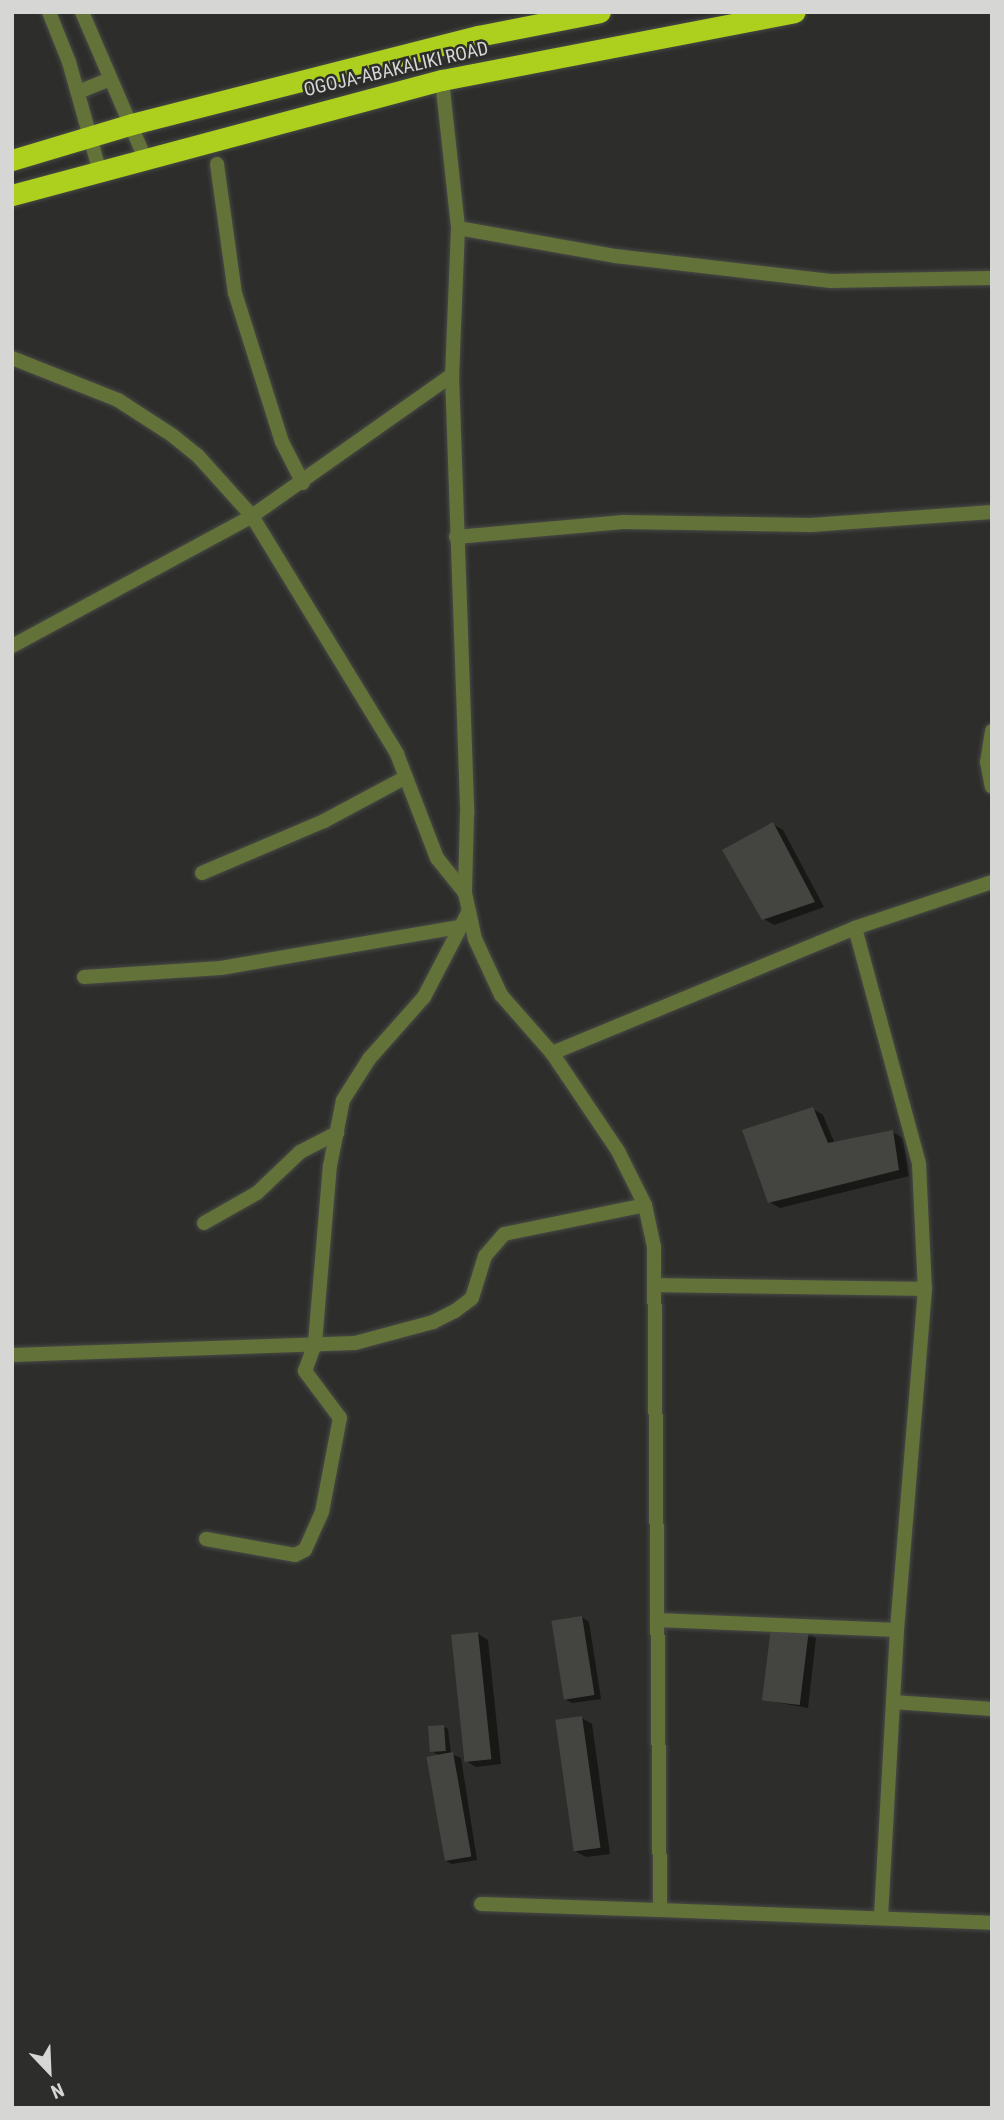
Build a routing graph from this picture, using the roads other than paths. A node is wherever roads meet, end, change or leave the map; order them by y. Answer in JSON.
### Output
{"nodes":[{"id":1,"x":49,"y":12,"type":"edge"},
{"id":2,"x":82,"y":12,"type":"edge"},
{"id":3,"x":600,"y":12,"type":"edge"},
{"id":4,"x":795,"y":12,"type":"edge"},
{"id":5,"x":110,"y":79,"type":"junction"},
{"id":6,"x":442,"y":80,"type":"junction"},
{"id":7,"x":78,"y":92,"type":"junction"},
{"id":8,"x":132,"y":124,"type":"junction"},
{"id":9,"x":89,"y":136,"type":"junction"},
{"id":10,"x":144,"y":156,"type":"junction"},
{"id":11,"x":12,"y":160,"type":"edge"},
{"id":12,"x":217,"y":164,"type":"dead end"},
{"id":13,"x":99,"y":169,"type":"junction"},
{"id":14,"x":12,"y":195,"type":"edge"},
{"id":15,"x":458,"y":228,"type":"junction"},
{"id":16,"x":992,"y":278,"type":"edge"},
{"id":17,"x":12,"y":358,"type":"edge"},
{"id":18,"x":452,"y":375,"type":"junction"},
{"id":19,"x":303,"y":483,"type":"junction"},
{"id":20,"x":992,"y":512,"type":"edge"},
{"id":21,"x":252,"y":516,"type":"junction"},
{"id":22,"x":456,"y":537,"type":"junction"},
{"id":23,"x":12,"y":646,"type":"edge"},
{"id":24,"x":991,"y":735,"type":"edge"},
{"id":25,"x":405,"y":777,"type":"junction"},
{"id":26,"x":992,"y":787,"type":"edge"},
{"id":27,"x":202,"y":873,"type":"dead end"},
{"id":28,"x":992,"y":882,"type":"edge"},
{"id":29,"x":465,"y":893,"type":"junction"},
{"id":30,"x":469,"y":911,"type":"junction"},
{"id":31,"x":459,"y":927,"type":"junction"},
{"id":32,"x":855,"y":928,"type":"junction"},
{"id":33,"x":84,"y":977,"type":"dead end"},
{"id":34,"x":552,"y":1053,"type":"junction"},
{"id":35,"x":337,"y":1133,"type":"junction"},
{"id":36,"x":645,"y":1205,"type":"junction"},
{"id":37,"x":204,"y":1223,"type":"dead end"},
{"id":38,"x":654,"y":1285,"type":"junction"},
{"id":39,"x":925,"y":1289,"type":"junction"},
{"id":40,"x":315,"y":1343,"type":"junction"},
{"id":41,"x":12,"y":1355,"type":"edge"},
{"id":42,"x":206,"y":1539,"type":"dead end"},
{"id":43,"x":659,"y":1620,"type":"junction"},
{"id":44,"x":897,"y":1630,"type":"junction"},
{"id":45,"x":893,"y":1702,"type":"junction"},
{"id":46,"x":992,"y":1709,"type":"edge"},
{"id":47,"x":481,"y":1904,"type":"dead end"},
{"id":48,"x":660,"y":1910,"type":"junction"},
{"id":49,"x":881,"y":1918,"type":"junction"},
{"id":50,"x":992,"y":1923,"type":"edge"}],
"edges":[{"from":1,"to":7,"type":"street"},
{"from":2,"to":5,"type":"street"},
{"from":3,"to":8,"type":"highway","name":"OGOJA-ABAKALIKI ROAD"},
{"from":4,"to":6,"type":"highway","name":"OGOJA-ABAKALIKI ROAD"},
{"from":5,"to":7,"type":"street"},
{"from":5,"to":8,"type":"street"},
{"from":6,"to":10,"type":"highway","name":"OGOJA-ABAKALIKI ROAD"},
{"from":6,"to":15,"type":"street"},
{"from":7,"to":9,"type":"street"},
{"from":8,"to":9,"type":"highway","name":"OGOJA-ABAKALIKI ROAD"},
{"from":8,"to":10,"type":"street"},
{"from":9,"to":11,"type":"highway","name":"OGOJA-ABAKALIKI ROAD"},
{"from":9,"to":13,"type":"street"},
{"from":10,"to":13,"type":"highway","name":"OGOJA-ABAKALIKI ROAD"},
{"from":12,"to":19,"type":"street"},
{"from":13,"to":14,"type":"highway","name":"OGOJA-ABAKALIKI ROAD"},
{"from":15,"to":16,"type":"street"},
{"from":15,"to":18,"type":"street"},
{"from":17,"to":21,"type":"street"},
{"from":18,"to":19,"type":"street"},
{"from":18,"to":22,"type":"street"},
{"from":19,"to":21,"type":"street"},
{"from":20,"to":22,"type":"street"},
{"from":21,"to":23,"type":"street"},
{"from":21,"to":25,"type":"street"},
{"from":22,"to":29,"type":"street"},
{"from":24,"to":26,"type":"street"},
{"from":25,"to":27,"type":"street"},
{"from":25,"to":29,"type":"street"},
{"from":28,"to":32,"type":"street"},
{"from":29,"to":30,"type":"street"},
{"from":30,"to":31,"type":"street"},
{"from":30,"to":34,"type":"street"},
{"from":31,"to":33,"type":"street"},
{"from":31,"to":35,"type":"street"},
{"from":32,"to":34,"type":"street"},
{"from":32,"to":39,"type":"street"},
{"from":34,"to":36,"type":"street"},
{"from":35,"to":37,"type":"street"},
{"from":35,"to":40,"type":"street"},
{"from":36,"to":38,"type":"street"},
{"from":36,"to":40,"type":"street"},
{"from":38,"to":39,"type":"street"},
{"from":38,"to":43,"type":"street"},
{"from":39,"to":44,"type":"street"},
{"from":40,"to":41,"type":"street"},
{"from":40,"to":42,"type":"street"},
{"from":43,"to":44,"type":"street"},
{"from":43,"to":48,"type":"street"},
{"from":44,"to":45,"type":"street"},
{"from":45,"to":46,"type":"street"},
{"from":45,"to":49,"type":"street"},
{"from":47,"to":48,"type":"street"},
{"from":48,"to":49,"type":"street"},
{"from":49,"to":50,"type":"street"}]}
